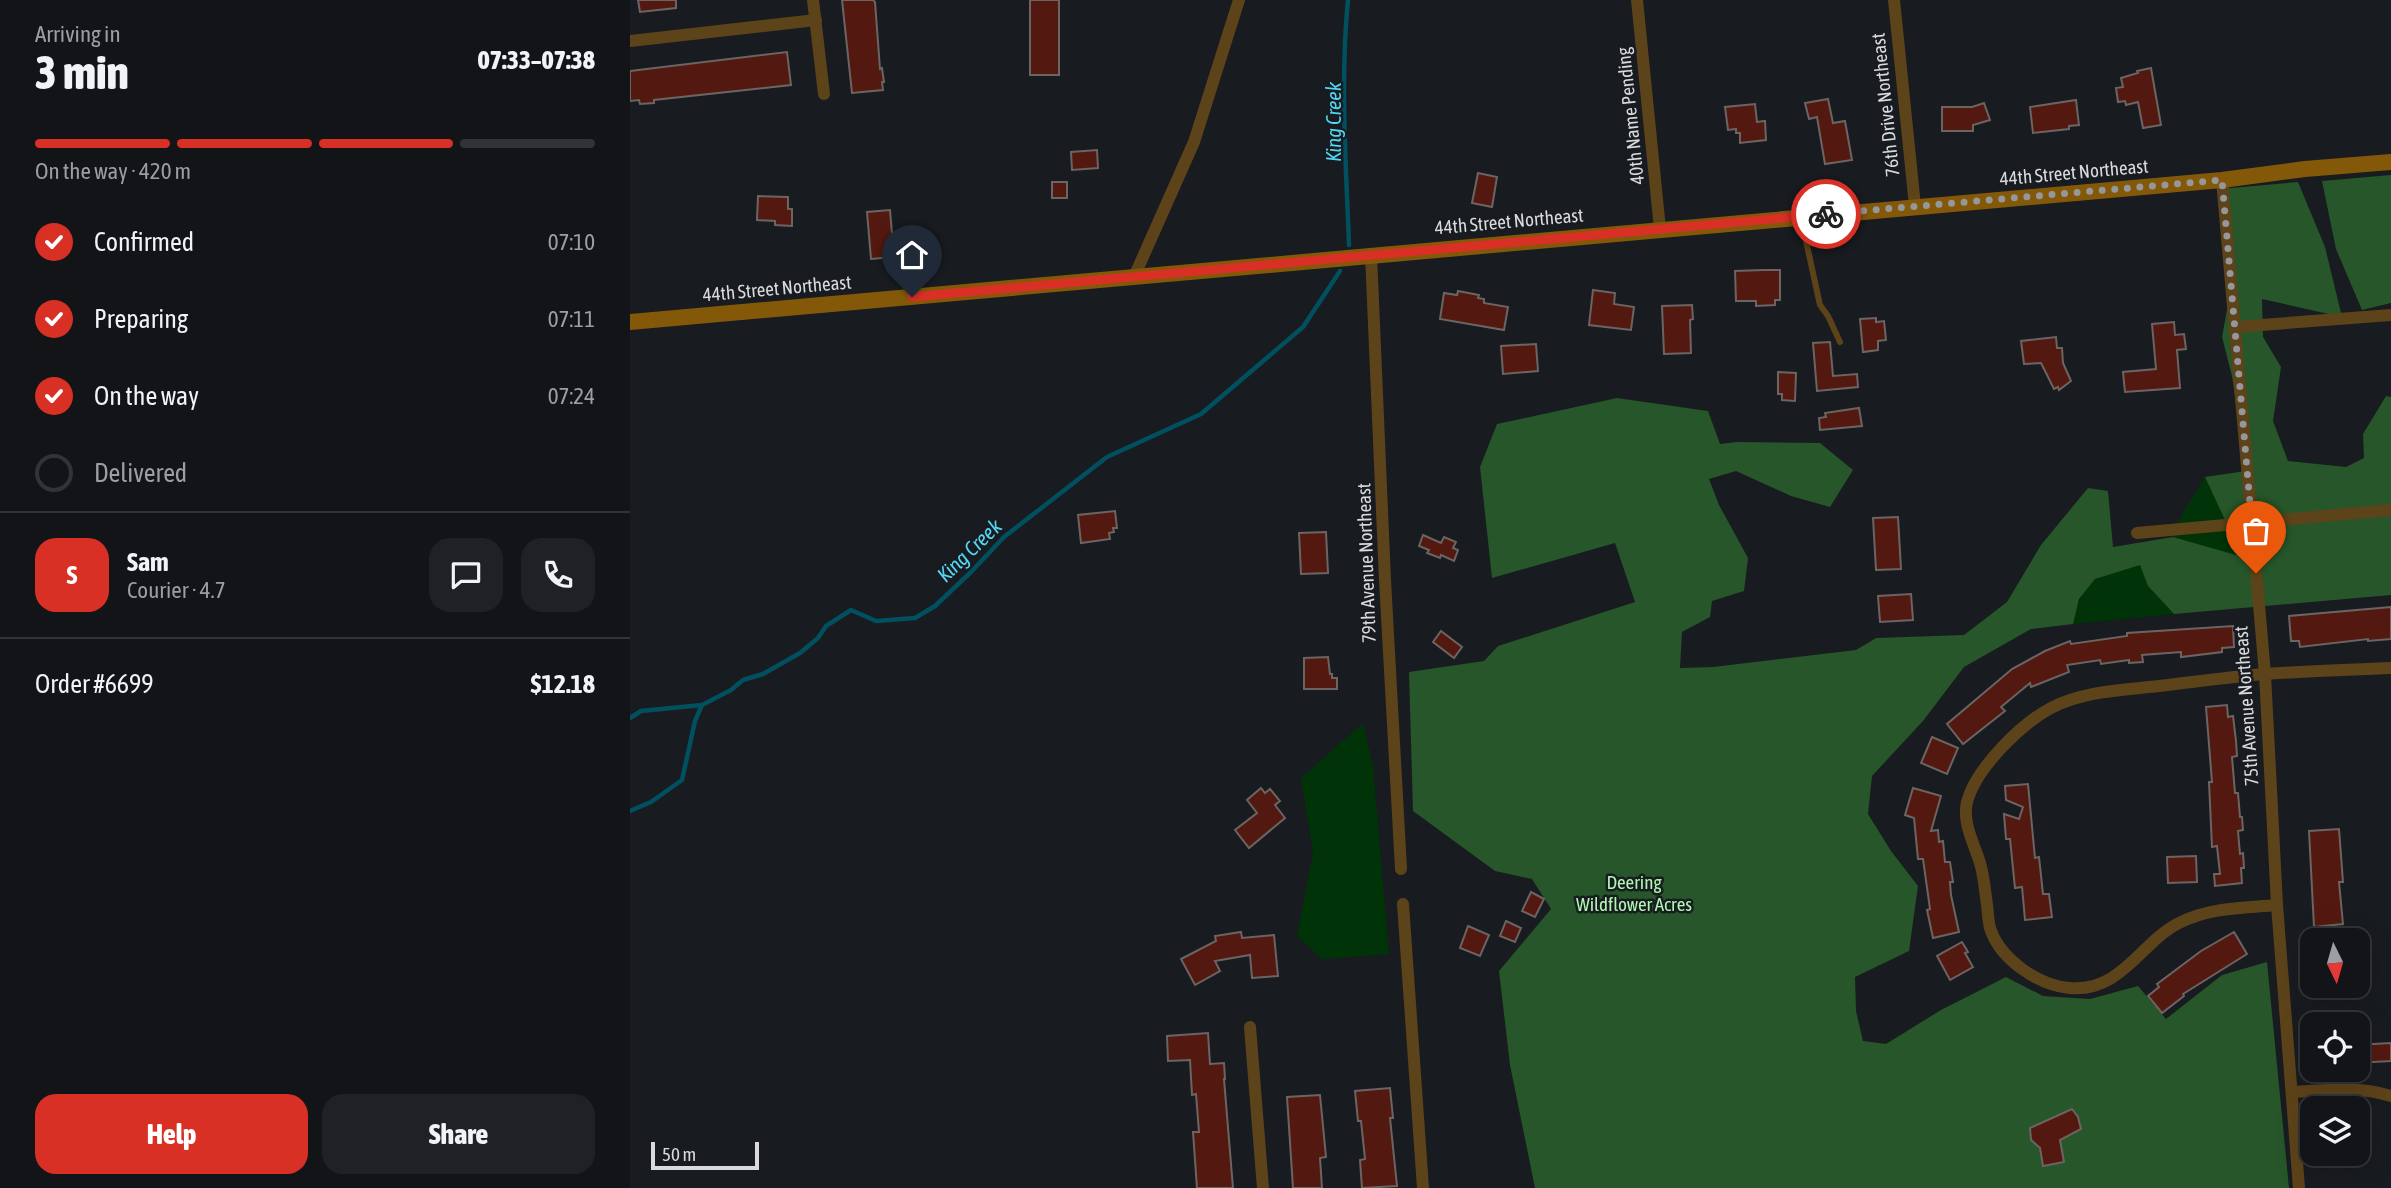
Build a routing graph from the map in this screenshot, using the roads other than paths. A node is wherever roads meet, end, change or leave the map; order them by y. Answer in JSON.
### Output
{"nodes":[{"id":1,"x":813,"y":0,"type":"edge"},
{"id":2,"x":1239,"y":0,"type":"edge"},
{"id":3,"x":1637,"y":0,"type":"edge"},
{"id":4,"x":1894,"y":0,"type":"edge"},
{"id":5,"x":816,"y":20,"type":"junction"},
{"id":6,"x":630,"y":41,"type":"edge"},
{"id":7,"x":824,"y":94,"type":"dead end"},
{"id":8,"x":2391,"y":162,"type":"edge"},
{"id":9,"x":2222,"y":180,"type":"junction"},
{"id":10,"x":1915,"y":206,"type":"junction"},
{"id":11,"x":1801,"y":216,"type":"junction"},
{"id":12,"x":1660,"y":229,"type":"junction"},
{"id":13,"x":1371,"y":255,"type":"junction"},
{"id":14,"x":1134,"y":278,"type":"junction"},
{"id":15,"x":2391,"y":314,"type":"edge"},
{"id":16,"x":630,"y":322,"type":"edge"},
{"id":17,"x":2235,"y":327,"type":"junction"},
{"id":18,"x":1840,"y":342,"type":"dead end"},
{"id":19,"x":2391,"y":510,"type":"edge"},
{"id":20,"x":2251,"y":523,"type":"junction"},
{"id":21,"x":2137,"y":533,"type":"dead end"},
{"id":22,"x":2391,"y":668,"type":"edge"},
{"id":23,"x":2265,"y":674,"type":"junction"},
{"id":24,"x":1401,"y":869,"type":"dead end"},
{"id":25,"x":1403,"y":904,"type":"dead end"},
{"id":26,"x":2277,"y":905,"type":"junction"},
{"id":27,"x":1250,"y":1027,"type":"dead end"},
{"id":28,"x":2292,"y":1092,"type":"junction"},
{"id":29,"x":2391,"y":1096,"type":"edge"},
{"id":30,"x":1262,"y":1188,"type":"edge"},
{"id":31,"x":1423,"y":1188,"type":"edge"},
{"id":32,"x":2299,"y":1188,"type":"edge"}],
"edges":[{"from":1,"to":5,"type":"street"},
{"from":2,"to":14,"type":"street"},
{"from":3,"to":12,"type":"street","name":"40th Name Pending"},
{"from":4,"to":10,"type":"street","name":"76th Drive Northeast"},
{"from":5,"to":6,"type":"street"},
{"from":5,"to":7,"type":"street"},
{"from":8,"to":9,"type":"street","name":"44th Street Northeast"},
{"from":9,"to":10,"type":"street","name":"44th Street Northeast"},
{"from":9,"to":17,"type":"street","name":"75th Avenue Northeast"},
{"from":10,"to":11,"type":"street","name":"44th Street Northeast"},
{"from":11,"to":12,"type":"street","name":"44th Street Northeast"},
{"from":11,"to":18,"type":"lane"},
{"from":12,"to":13,"type":"street","name":"44th Street Northeast"},
{"from":13,"to":14,"type":"street","name":"44th Street Northeast"},
{"from":13,"to":24,"type":"street","name":"79th Avenue Northeast"},
{"from":14,"to":16,"type":"street","name":"44th Street Northeast"},
{"from":15,"to":17,"type":"street"},
{"from":17,"to":20,"type":"street","name":"75th Avenue Northeast"},
{"from":19,"to":20,"type":"street"},
{"from":20,"to":21,"type":"street"},
{"from":20,"to":23,"type":"street","name":"75th Avenue Northeast"},
{"from":22,"to":23,"type":"street"},
{"from":23,"to":26,"type":"street","name":"75th Avenue Northeast"},
{"from":23,"to":26,"type":"street"},
{"from":25,"to":31,"type":"street"},
{"from":26,"to":28,"type":"street","name":"75th Avenue Northeast"},
{"from":27,"to":30,"type":"street"},
{"from":28,"to":29,"type":"street"},
{"from":28,"to":32,"type":"street","name":"75th Avenue Northeast"}]}
